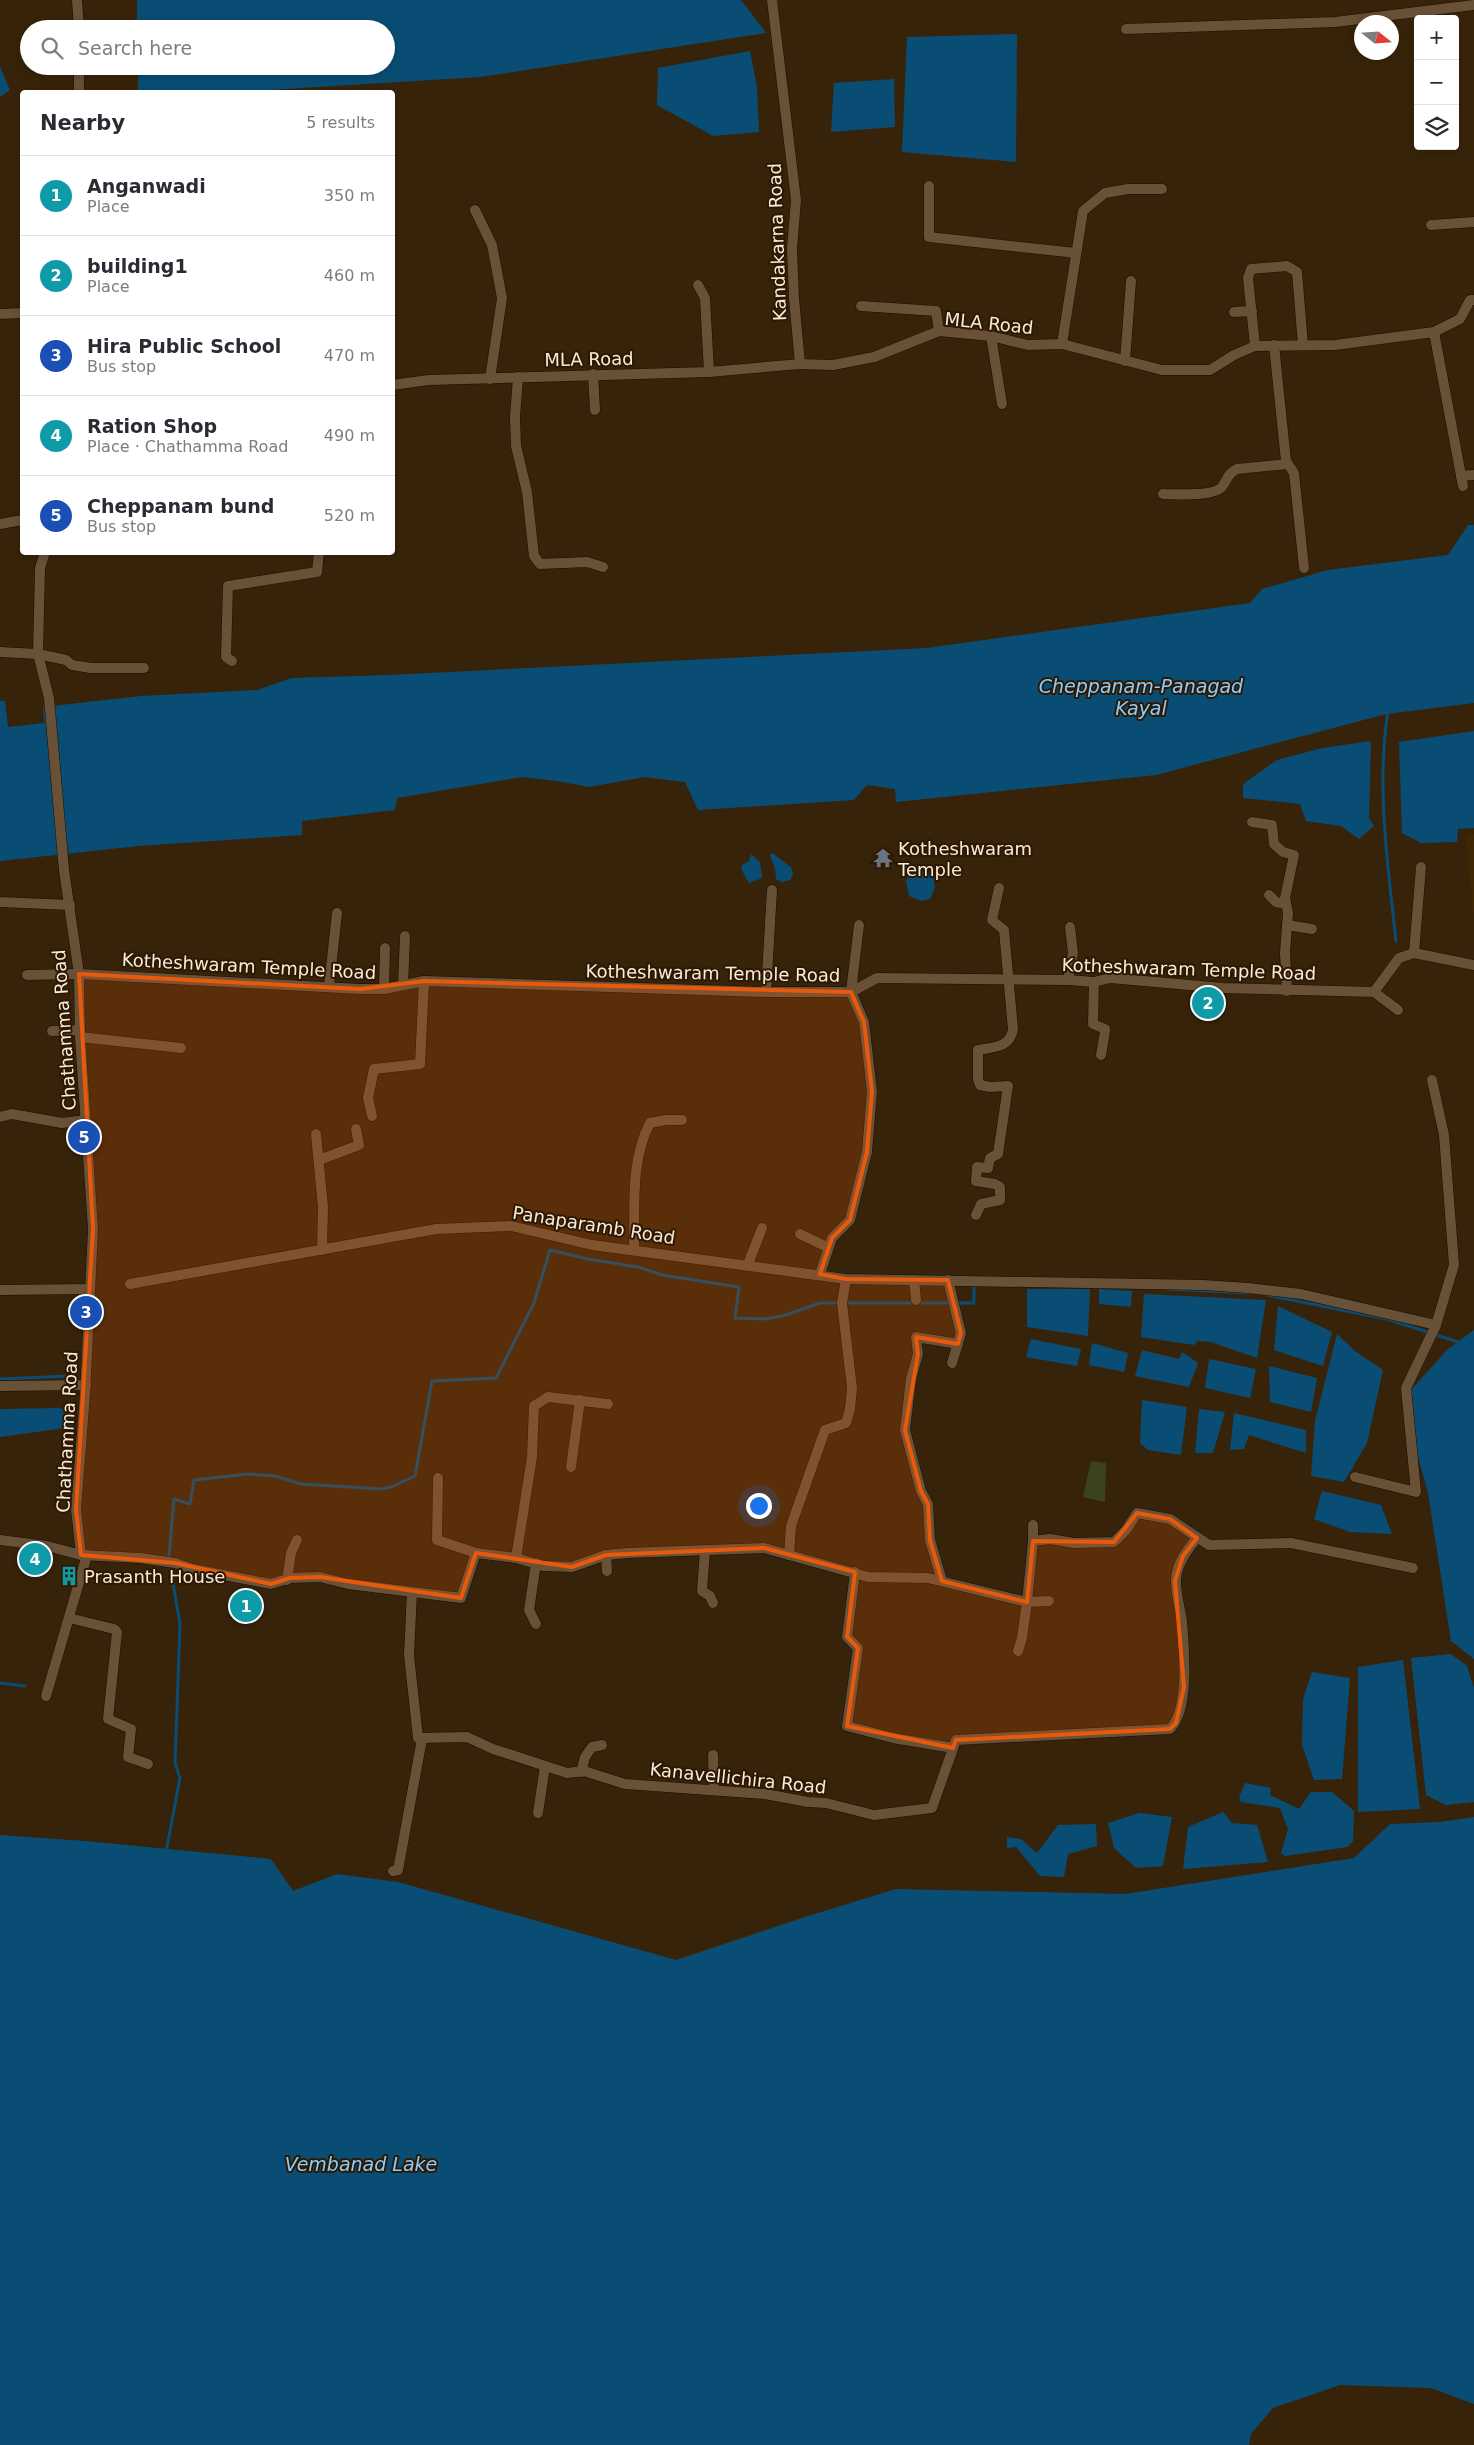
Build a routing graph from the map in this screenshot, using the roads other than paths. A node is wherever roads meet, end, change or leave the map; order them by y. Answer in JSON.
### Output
{"nodes":[{"id":1,"x":77,"y":0,"type":"edge"},
{"id":2,"x":772,"y":0,"type":"edge"},
{"id":3,"x":1474,"y":5,"type":"edge"},
{"id":4,"x":78,"y":20,"type":"edge"},
{"id":5,"x":1126,"y":29,"type":"dead end"},
{"id":6,"x":79,"y":75,"type":"edge"},
{"id":7,"x":79,"y":90,"type":"edge"},
{"id":8,"x":929,"y":186,"type":"dead end"},
{"id":9,"x":1162,"y":190,"type":"dead end"},
{"id":10,"x":475,"y":210,"type":"dead end"},
{"id":11,"x":1474,"y":222,"type":"edge"},
{"id":12,"x":1431,"y":225,"type":"dead end"},
{"id":13,"x":1076,"y":253,"type":"junction"},
{"id":14,"x":1131,"y":281,"type":"dead end"},
{"id":15,"x":698,"y":285,"type":"dead end"},
{"id":16,"x":1474,"y":300,"type":"edge"},
{"id":17,"x":861,"y":306,"type":"dead end"},
{"id":18,"x":1252,"y":311,"type":"junction"},
{"id":19,"x":1234,"y":312,"type":"dead end"},
{"id":20,"x":20,"y":313,"type":"edge"},
{"id":21,"x":0,"y":314,"type":"edge"},
{"id":22,"x":939,"y":331,"type":"junction"},
{"id":23,"x":1434,"y":332,"type":"junction"},
{"id":24,"x":992,"y":336,"type":"junction"},
{"id":25,"x":1062,"y":344,"type":"junction"},
{"id":26,"x":1274,"y":345,"type":"junction"},
{"id":27,"x":1303,"y":345,"type":"junction"},
{"id":28,"x":1255,"y":346,"type":"junction"},
{"id":29,"x":1125,"y":361,"type":"junction"},
{"id":30,"x":800,"y":364,"type":"junction"},
{"id":31,"x":709,"y":372,"type":"junction"},
{"id":32,"x":593,"y":374,"type":"junction"},
{"id":33,"x":518,"y":377,"type":"junction"},
{"id":34,"x":490,"y":379,"type":"junction"},
{"id":35,"x":395,"y":385,"type":"edge"},
{"id":36,"x":1002,"y":404,"type":"dead end"},
{"id":37,"x":595,"y":410,"type":"dead end"},
{"id":38,"x":1288,"y":464,"type":"junction"},
{"id":39,"x":1474,"y":475,"type":"edge"},
{"id":40,"x":1163,"y":494,"type":"dead end"},
{"id":41,"x":20,"y":520,"type":"edge"},
{"id":42,"x":0,"y":524,"type":"edge"},
{"id":43,"x":43,"y":555,"type":"edge"},
{"id":44,"x":319,"y":555,"type":"edge"},
{"id":45,"x":603,"y":566,"type":"dead end"},
{"id":46,"x":1304,"y":568,"type":"dead end"},
{"id":47,"x":0,"y":652,"type":"edge"},
{"id":48,"x":38,"y":654,"type":"junction"},
{"id":49,"x":232,"y":661,"type":"dead end"},
{"id":50,"x":144,"y":668,"type":"dead end"},
{"id":51,"x":1252,"y":822,"type":"dead end"},
{"id":52,"x":1422,"y":867,"type":"dead end"},
{"id":53,"x":999,"y":888,"type":"dead end"},
{"id":54,"x":772,"y":890,"type":"dead end"},
{"id":55,"x":1269,"y":895,"type":"dead end"},
{"id":56,"x":0,"y":902,"type":"edge"},
{"id":57,"x":1286,"y":904,"type":"junction"},
{"id":58,"x":70,"y":905,"type":"junction"},
{"id":59,"x":337,"y":913,"type":"dead end"},
{"id":60,"x":1287,"y":925,"type":"junction"},
{"id":61,"x":859,"y":926,"type":"dead end"},
{"id":62,"x":1070,"y":927,"type":"dead end"},
{"id":63,"x":1312,"y":929,"type":"dead end"},
{"id":64,"x":405,"y":936,"type":"dead end"},
{"id":65,"x":386,"y":948,"type":"dead end"},
{"id":66,"x":1414,"y":954,"type":"junction"},
{"id":67,"x":1474,"y":965,"type":"edge"},
{"id":68,"x":79,"y":974,"type":"junction"},
{"id":69,"x":27,"y":975,"type":"dead end"},
{"id":70,"x":1009,"y":979,"type":"junction"},
{"id":71,"x":1068,"y":980,"type":"junction"},
{"id":72,"x":424,"y":981,"type":"junction"},
{"id":73,"x":1094,"y":982,"type":"junction"},
{"id":74,"x":403,"y":985,"type":"junction"},
{"id":75,"x":329,"y":986,"type":"junction"},
{"id":76,"x":384,"y":989,"type":"junction"},
{"id":77,"x":1287,"y":990,"type":"junction"},
{"id":78,"x":766,"y":992,"type":"junction"},
{"id":79,"x":851,"y":992,"type":"junction"},
{"id":80,"x":1374,"y":992,"type":"junction"},
{"id":81,"x":1398,"y":1010,"type":"dead end"},
{"id":82,"x":52,"y":1031,"type":"dead end"},
{"id":83,"x":80,"y":1033,"type":"junction"},
{"id":84,"x":181,"y":1048,"type":"dead end"},
{"id":85,"x":1101,"y":1055,"type":"dead end"},
{"id":86,"x":1432,"y":1080,"type":"dead end"},
{"id":87,"x":372,"y":1116,"type":"dead end"},
{"id":88,"x":0,"y":1117,"type":"edge"},
{"id":89,"x":86,"y":1120,"type":"junction"},
{"id":90,"x":682,"y":1120,"type":"dead end"},
{"id":91,"x":356,"y":1129,"type":"dead end"},
{"id":92,"x":316,"y":1134,"type":"dead end"},
{"id":93,"x":319,"y":1160,"type":"junction"},
{"id":94,"x":976,"y":1215,"type":"dead end"},
{"id":95,"x":762,"y":1228,"type":"dead end"},
{"id":96,"x":800,"y":1234,"type":"dead end"},
{"id":97,"x":828,"y":1247,"type":"junction"},
{"id":98,"x":322,"y":1250,"type":"junction"},
{"id":99,"x":634,"y":1250,"type":"junction"},
{"id":100,"x":748,"y":1264,"type":"junction"},
{"id":101,"x":820,"y":1274,"type":"junction"},
{"id":102,"x":846,"y":1279,"type":"junction"},
{"id":103,"x":914,"y":1280,"type":"junction"},
{"id":104,"x":948,"y":1280,"type":"junction"},
{"id":105,"x":130,"y":1284,"type":"dead end"},
{"id":106,"x":90,"y":1289,"type":"junction"},
{"id":107,"x":0,"y":1290,"type":"edge"},
{"id":108,"x":916,"y":1300,"type":"dead end"},
{"id":109,"x":1436,"y":1325,"type":"junction"},
{"id":110,"x":958,"y":1344,"type":"junction"},
{"id":111,"x":952,"y":1363,"type":"dead end"},
{"id":112,"x":86,"y":1385,"type":"junction"},
{"id":113,"x":0,"y":1386,"type":"edge"},
{"id":114,"x":580,"y":1400,"type":"junction"},
{"id":115,"x":608,"y":1404,"type":"dead end"},
{"id":116,"x":571,"y":1467,"type":"dead end"},
{"id":117,"x":438,"y":1478,"type":"dead end"},
{"id":118,"x":1355,"y":1478,"type":"dead end"},
{"id":119,"x":1033,"y":1525,"type":"dead end"},
{"id":120,"x":1197,"y":1538,"type":"junction"},
{"id":121,"x":0,"y":1540,"type":"edge"},
{"id":122,"x":297,"y":1540,"type":"dead end"},
{"id":123,"x":1033,"y":1541,"type":"junction"},
{"id":124,"x":706,"y":1550,"type":"junction"},
{"id":125,"x":476,"y":1553,"type":"junction"},
{"id":126,"x":84,"y":1555,"type":"junction"},
{"id":127,"x":606,"y":1555,"type":"junction"},
{"id":128,"x":789,"y":1555,"type":"junction"},
{"id":129,"x":516,"y":1558,"type":"junction"},
{"id":130,"x":536,"y":1563,"type":"junction"},
{"id":131,"x":1413,"y":1568,"type":"dead end"},
{"id":132,"x":607,"y":1571,"type":"dead end"},
{"id":133,"x":855,"y":1572,"type":"junction"},
{"id":134,"x":287,"y":1580,"type":"junction"},
{"id":135,"x":942,"y":1581,"type":"junction"},
{"id":136,"x":412,"y":1592,"type":"junction"},
{"id":137,"x":1049,"y":1601,"type":"dead end"},
{"id":138,"x":1027,"y":1602,"type":"junction"},
{"id":139,"x":713,"y":1604,"type":"dead end"},
{"id":140,"x":69,"y":1618,"type":"junction"},
{"id":141,"x":536,"y":1624,"type":"dead end"},
{"id":142,"x":1018,"y":1651,"type":"dead end"},
{"id":143,"x":46,"y":1696,"type":"dead end"},
{"id":144,"x":422,"y":1739,"type":"junction"},
{"id":145,"x":602,"y":1745,"type":"dead end"},
{"id":146,"x":953,"y":1748,"type":"junction"},
{"id":147,"x":714,"y":1755,"type":"dead end"},
{"id":148,"x":148,"y":1764,"type":"dead end"},
{"id":149,"x":545,"y":1766,"type":"junction"},
{"id":150,"x":581,"y":1772,"type":"junction"},
{"id":151,"x":714,"y":1789,"type":"junction"},
{"id":152,"x":538,"y":1812,"type":"dead end"},
{"id":153,"x":392,"y":1871,"type":"dead end"}],
"edges":[{"from":1,"to":4,"type":"street"},
{"from":2,"to":30,"type":"street","name":"Kandakarna Road"},
{"from":3,"to":5,"type":"street"},
{"from":6,"to":7,"type":"street"},
{"from":8,"to":13,"type":"street"},
{"from":9,"to":13,"type":"street"},
{"from":10,"to":34,"type":"street"},
{"from":11,"to":12,"type":"street"},
{"from":13,"to":25,"type":"street"},
{"from":14,"to":29,"type":"street"},
{"from":15,"to":31,"type":"street"},
{"from":16,"to":23,"type":"street","name":"MLA Road"},
{"from":17,"to":22,"type":"street"},
{"from":18,"to":19,"type":"street"},
{"from":18,"to":27,"type":"street"},
{"from":18,"to":28,"type":"street"},
{"from":20,"to":21,"type":"street"},
{"from":22,"to":24,"type":"street","name":"MLA Road"},
{"from":22,"to":30,"type":"street","name":"MLA Road"},
{"from":23,"to":27,"type":"street","name":"MLA Road"},
{"from":23,"to":39,"type":"street"},
{"from":24,"to":25,"type":"street","name":"MLA Road"},
{"from":24,"to":36,"type":"street"},
{"from":25,"to":29,"type":"street","name":"MLA Road"},
{"from":26,"to":27,"type":"street","name":"MLA Road"},
{"from":26,"to":28,"type":"street","name":"MLA Road"},
{"from":26,"to":38,"type":"street"},
{"from":28,"to":29,"type":"street","name":"MLA Road"},
{"from":30,"to":31,"type":"street","name":"MLA Road"},
{"from":31,"to":32,"type":"street","name":"MLA Road"},
{"from":32,"to":33,"type":"street","name":"MLA Road"},
{"from":32,"to":37,"type":"street"},
{"from":33,"to":34,"type":"street","name":"MLA Road"},
{"from":33,"to":45,"type":"street"},
{"from":34,"to":35,"type":"street","name":"MLA Road"},
{"from":38,"to":40,"type":"street"},
{"from":38,"to":46,"type":"street"},
{"from":41,"to":42,"type":"street"},
{"from":43,"to":48,"type":"street","name":"Chathamma Road"},
{"from":44,"to":49,"type":"street"},
{"from":47,"to":48,"type":"street"},
{"from":48,"to":50,"type":"street"},
{"from":48,"to":58,"type":"street","name":"Chathamma Road"},
{"from":51,"to":57,"type":"street"},
{"from":52,"to":66,"type":"street"},
{"from":53,"to":70,"type":"street"},
{"from":54,"to":78,"type":"street"},
{"from":55,"to":57,"type":"street"},
{"from":56,"to":58,"type":"street"},
{"from":57,"to":60,"type":"street"},
{"from":58,"to":68,"type":"street","name":"Chathamma Road"},
{"from":59,"to":75,"type":"street"},
{"from":60,"to":63,"type":"street"},
{"from":60,"to":77,"type":"street"},
{"from":61,"to":79,"type":"street"},
{"from":62,"to":71,"type":"street"},
{"from":64,"to":74,"type":"street"},
{"from":65,"to":76,"type":"street"},
{"from":66,"to":67,"type":"street"},
{"from":66,"to":80,"type":"street"},
{"from":68,"to":69,"type":"street","name":"Kotheshwaram Temple Road"},
{"from":68,"to":75,"type":"street","name":"Kotheshwaram Temple Road"},
{"from":68,"to":83,"type":"street","name":"Chathamma Road"},
{"from":70,"to":71,"type":"street","name":"Kotheshwaram Temple Road"},
{"from":70,"to":79,"type":"street","name":"Kotheshwaram Temple Road"},
{"from":70,"to":94,"type":"street"},
{"from":71,"to":73,"type":"street","name":"Kotheshwaram Temple Road"},
{"from":72,"to":74,"type":"street","name":"Kotheshwaram Temple Road"},
{"from":72,"to":78,"type":"street","name":"Kotheshwaram Temple Road"},
{"from":72,"to":87,"type":"street"},
{"from":73,"to":77,"type":"street","name":"Kotheshwaram Temple Road"},
{"from":73,"to":85,"type":"street"},
{"from":74,"to":76,"type":"street","name":"Kotheshwaram Temple Road"},
{"from":75,"to":76,"type":"street","name":"Kotheshwaram Temple Road"},
{"from":77,"to":80,"type":"street","name":"Kotheshwaram Temple Road"},
{"from":78,"to":79,"type":"street","name":"Kotheshwaram Temple Road"},
{"from":79,"to":97,"type":"street"},
{"from":80,"to":81,"type":"street"},
{"from":82,"to":83,"type":"street"},
{"from":83,"to":84,"type":"street"},
{"from":83,"to":89,"type":"street","name":"Chathamma Road"},
{"from":86,"to":109,"type":"street"},
{"from":88,"to":89,"type":"street"},
{"from":89,"to":106,"type":"street","name":"Chathamma Road"},
{"from":90,"to":99,"type":"street"},
{"from":91,"to":93,"type":"street"},
{"from":92,"to":93,"type":"street"},
{"from":93,"to":98,"type":"street"},
{"from":95,"to":100,"type":"street"},
{"from":96,"to":97,"type":"street"},
{"from":97,"to":101,"type":"street"},
{"from":98,"to":99,"type":"street","name":"Panaparamb Road"},
{"from":98,"to":105,"type":"street","name":"Panaparamb Road"},
{"from":99,"to":100,"type":"street","name":"Panaparamb Road"},
{"from":100,"to":101,"type":"street","name":"Panaparamb Road"},
{"from":101,"to":102,"type":"street","name":"Panaparamb Road"},
{"from":102,"to":103,"type":"street","name":"Panaparamb Road"},
{"from":102,"to":128,"type":"street"},
{"from":103,"to":104,"type":"street","name":"Panaparamb Road"},
{"from":103,"to":108,"type":"street"},
{"from":104,"to":109,"type":"street","name":"Panaparamb Road"},
{"from":104,"to":110,"type":"street"},
{"from":106,"to":107,"type":"street"},
{"from":106,"to":112,"type":"street","name":"Chathamma Road"},
{"from":109,"to":118,"type":"street"},
{"from":110,"to":111,"type":"street"},
{"from":110,"to":135,"type":"street"},
{"from":112,"to":113,"type":"street"},
{"from":112,"to":126,"type":"street","name":"Chathamma Road"},
{"from":114,"to":115,"type":"street"},
{"from":114,"to":116,"type":"street"},
{"from":114,"to":129,"type":"street"},
{"from":117,"to":125,"type":"street"},
{"from":119,"to":123,"type":"street"},
{"from":120,"to":123,"type":"street"},
{"from":120,"to":131,"type":"street"},
{"from":120,"to":146,"type":"street"},
{"from":121,"to":126,"type":"street"},
{"from":122,"to":134,"type":"street"},
{"from":123,"to":138,"type":"street"},
{"from":124,"to":127,"type":"street"},
{"from":124,"to":128,"type":"street"},
{"from":124,"to":139,"type":"street"},
{"from":125,"to":129,"type":"street"},
{"from":125,"to":136,"type":"street"},
{"from":126,"to":134,"type":"street"},
{"from":126,"to":140,"type":"street"},
{"from":127,"to":130,"type":"street"},
{"from":127,"to":132,"type":"street"},
{"from":128,"to":133,"type":"street"},
{"from":129,"to":130,"type":"street"},
{"from":130,"to":141,"type":"street"},
{"from":133,"to":135,"type":"street"},
{"from":133,"to":146,"type":"street"},
{"from":134,"to":136,"type":"street"},
{"from":135,"to":138,"type":"street"},
{"from":136,"to":144,"type":"street"},
{"from":137,"to":138,"type":"street"},
{"from":138,"to":142,"type":"street"},
{"from":140,"to":143,"type":"street"},
{"from":140,"to":148,"type":"street"},
{"from":144,"to":149,"type":"street","name":"Kanavellichira Road"},
{"from":144,"to":153,"type":"street"},
{"from":145,"to":150,"type":"street"},
{"from":146,"to":151,"type":"street","name":"Kanavellichira Road"},
{"from":147,"to":151,"type":"street"},
{"from":149,"to":150,"type":"street","name":"Kanavellichira Road"},
{"from":149,"to":152,"type":"street"},
{"from":150,"to":151,"type":"street","name":"Kanavellichira Road"}]}
